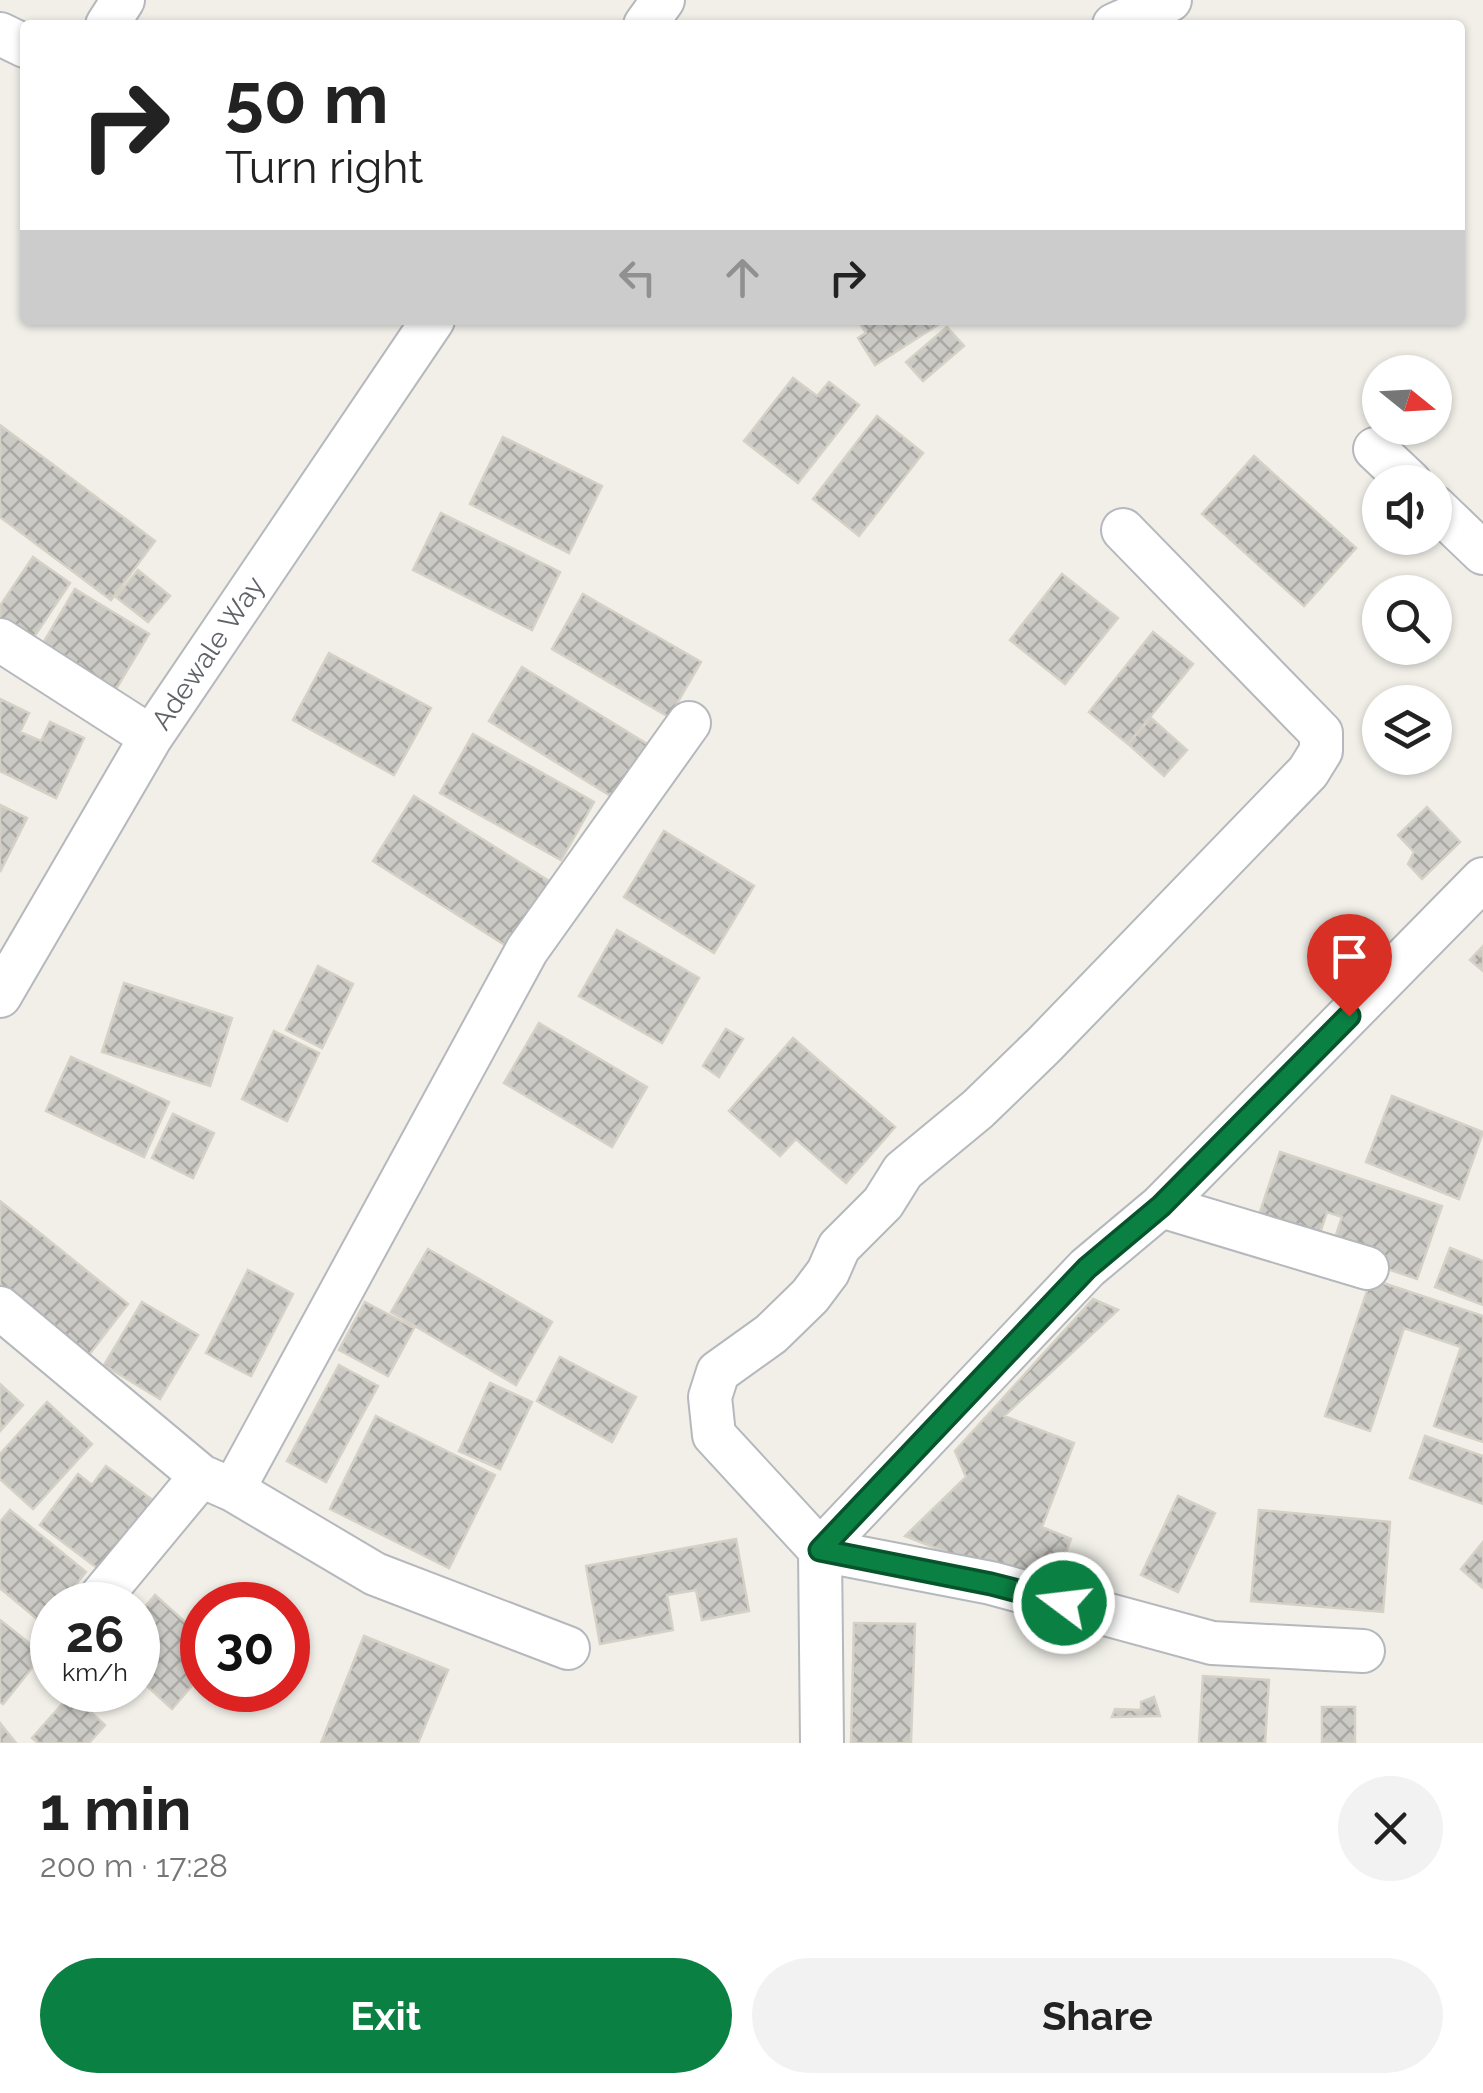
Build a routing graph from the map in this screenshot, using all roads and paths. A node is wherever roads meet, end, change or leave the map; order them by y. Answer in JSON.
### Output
{"nodes":[{"id":1,"x":663,"y":0,"type":"edge"},
{"id":2,"x":1170,"y":0,"type":"edge"},
{"id":3,"x":648,"y":20,"type":"edge"},
{"id":4,"x":1125,"y":20,"type":"edge"},
{"id":5,"x":430,"y":325,"type":"edge"},
{"id":6,"x":1375,"y":449,"type":"dead end"},
{"id":7,"x":1392,"y":465,"type":"edge"},
{"id":8,"x":1452,"y":522,"type":"edge"},
{"id":9,"x":1123,"y":530,"type":"dead end"},
{"id":10,"x":1483,"y":552,"type":"edge"},
{"id":11,"x":0,"y":640,"type":"edge"},
{"id":12,"x":689,"y":723,"type":"dead end"},
{"id":13,"x":152,"y":737,"type":"junction"},
{"id":14,"x":1483,"y":880,"type":"edge"},
{"id":15,"x":0,"y":996,"type":"edge"},
{"id":16,"x":1161,"y":1206,"type":"junction"},
{"id":17,"x":1367,"y":1268,"type":"dead end"},
{"id":18,"x":0,"y":1308,"type":"edge"},
{"id":19,"x":217,"y":1483,"type":"junction"},
{"id":20,"x":820,"y":1550,"type":"junction"},
{"id":21,"x":117,"y":1582,"type":"edge"},
{"id":22,"x":568,"y":1648,"type":"dead end"},
{"id":23,"x":1363,"y":1651,"type":"dead end"},
{"id":24,"x":822,"y":1743,"type":"edge"}],
"edges":[{"from":1,"to":3,"type":"street"},
{"from":2,"to":4,"type":"street"},
{"from":5,"to":13,"type":"street","name":"Adewale Way"},
{"from":6,"to":7,"type":"street"},
{"from":8,"to":10,"type":"street"},
{"from":9,"to":20,"type":"street"},
{"from":11,"to":13,"type":"street"},
{"from":12,"to":19,"type":"street"},
{"from":13,"to":15,"type":"street","name":"Adewale Way"},
{"from":14,"to":16,"type":"street"},
{"from":16,"to":17,"type":"street"},
{"from":16,"to":20,"type":"street"},
{"from":18,"to":19,"type":"street"},
{"from":19,"to":21,"type":"street"},
{"from":19,"to":22,"type":"street"},
{"from":20,"to":23,"type":"street"},
{"from":20,"to":24,"type":"street"}]}
